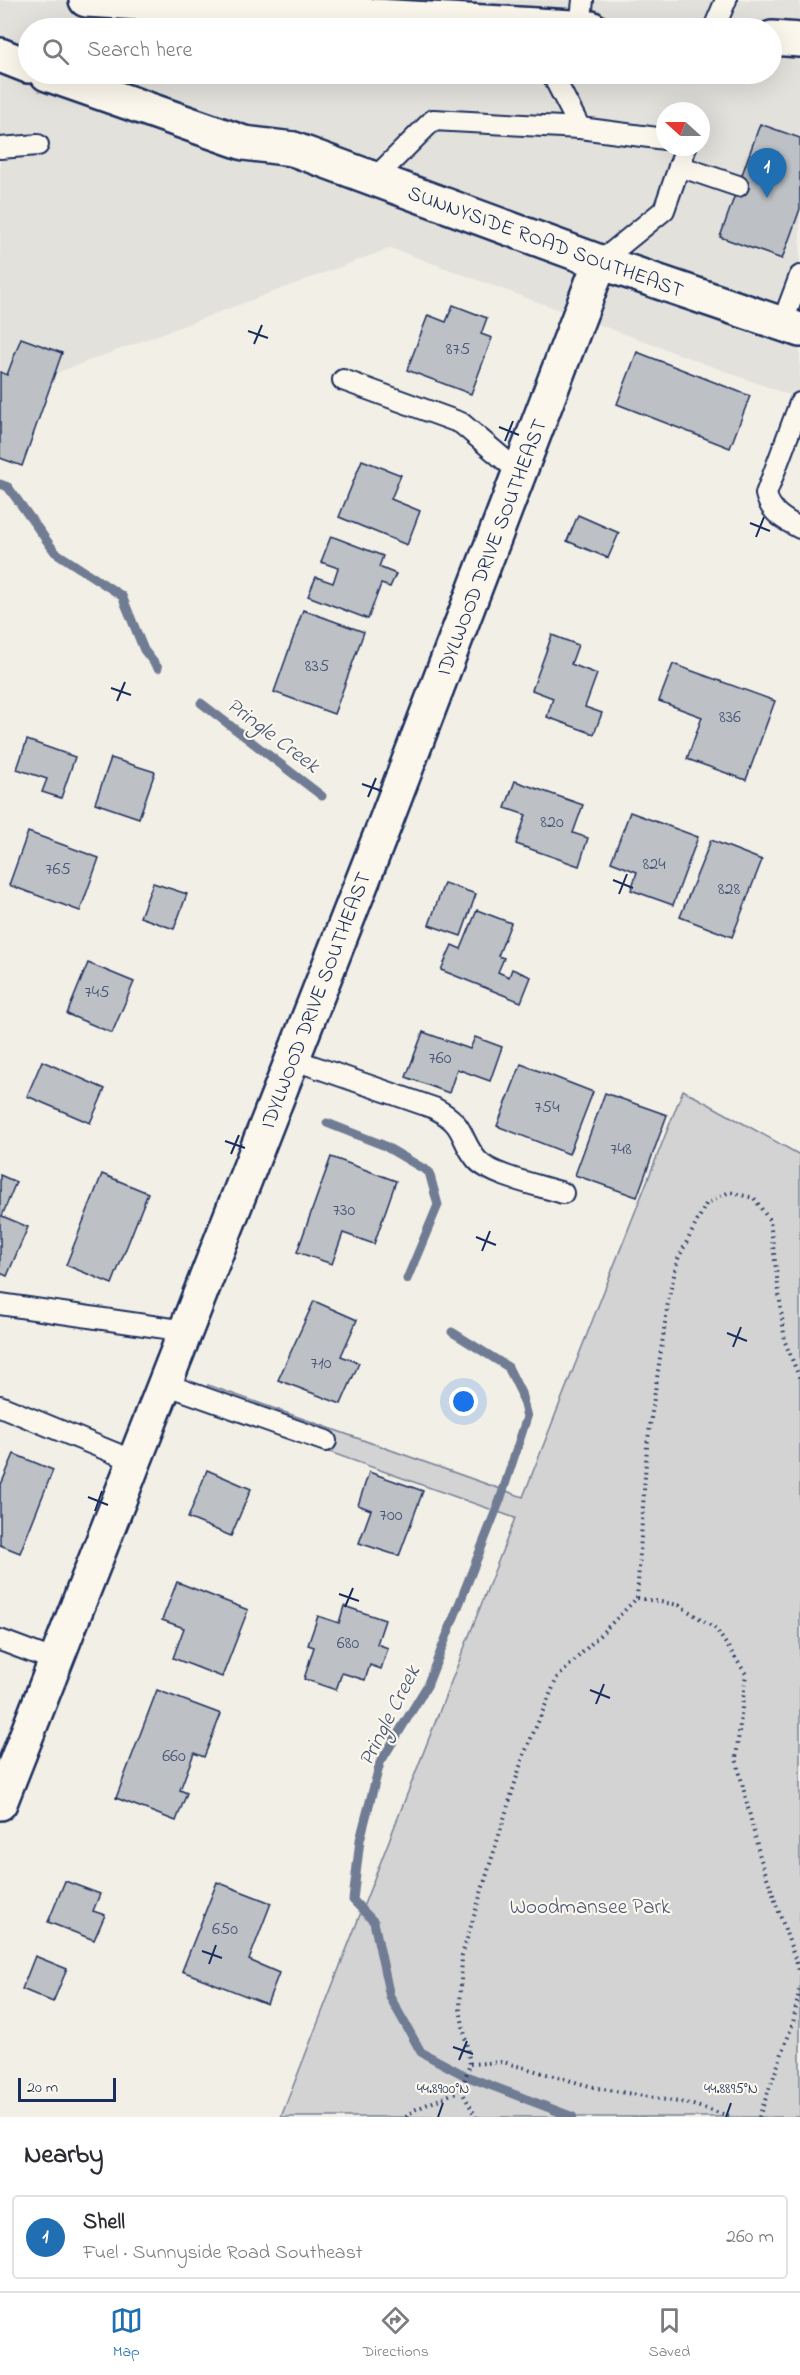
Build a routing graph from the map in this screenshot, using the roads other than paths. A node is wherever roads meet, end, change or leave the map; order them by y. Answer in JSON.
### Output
{"nodes":[{"id":1,"x":102,"y":0,"type":"edge"},
{"id":2,"x":583,"y":0,"type":"edge"},
{"id":3,"x":726,"y":0,"type":"edge"},
{"id":4,"x":300,"y":6,"type":"edge"},
{"id":5,"x":430,"y":18,"type":"edge"},
{"id":6,"x":581,"y":18,"type":"edge"},
{"id":7,"x":718,"y":18,"type":"edge"},
{"id":8,"x":782,"y":39,"type":"edge"},
{"id":9,"x":800,"y":40,"type":"edge"},
{"id":10,"x":0,"y":55,"type":"edge"},
{"id":11,"x":18,"y":62,"type":"edge"},
{"id":12,"x":75,"y":84,"type":"edge"},
{"id":13,"x":557,"y":84,"type":"edge"},
{"id":14,"x":580,"y":128,"type":"junction"},
{"id":15,"x":656,"y":138,"type":"edge"},
{"id":16,"x":38,"y":146,"type":"dead end"},
{"id":17,"x":0,"y":148,"type":"edge"},
{"id":18,"x":683,"y":156,"type":"edge"},
{"id":19,"x":679,"y":166,"type":"junction"},
{"id":20,"x":375,"y":179,"type":"junction"},
{"id":21,"x":738,"y":186,"type":"dead end"},
{"id":22,"x":600,"y":262,"type":"junction"},
{"id":23,"x":800,"y":276,"type":"edge"},
{"id":24,"x":791,"y":327,"type":"edge"},
{"id":25,"x":343,"y":380,"type":"dead end"},
{"id":26,"x":800,"y":403,"type":"edge"},
{"id":27,"x":519,"y":472,"type":"junction"},
{"id":28,"x":800,"y":528,"type":"edge"},
{"id":29,"x":292,"y":1059,"type":"junction"},
{"id":30,"x":563,"y":1193,"type":"dead end"},
{"id":31,"x":0,"y":1304,"type":"edge"},
{"id":32,"x":186,"y":1331,"type":"junction"},
{"id":33,"x":165,"y":1384,"type":"junction"},
{"id":34,"x":0,"y":1406,"type":"edge"},
{"id":35,"x":326,"y":1441,"type":"dead end"},
{"id":36,"x":134,"y":1461,"type":"junction"},
{"id":37,"x":0,"y":1640,"type":"edge"},
{"id":38,"x":56,"y":1661,"type":"junction"},
{"id":39,"x":0,"y":1803,"type":"edge"}],
"edges":[{"from":1,"to":4,"type":"street"},
{"from":2,"to":6,"type":"lane"},
{"from":3,"to":7,"type":"lane"},
{"from":4,"to":5,"type":"street"},
{"from":8,"to":9,"type":"street"},
{"from":10,"to":11,"type":"street"},
{"from":12,"to":20,"type":"street","name":"SUNNYSIDE ROAD SOUTHEAST"},
{"from":13,"to":14,"type":"lane"},
{"from":14,"to":15,"type":"lane"},
{"from":14,"to":20,"type":"lane"},
{"from":16,"to":17,"type":"lane"},
{"from":18,"to":19,"type":"lane"},
{"from":19,"to":21,"type":"lane"},
{"from":19,"to":22,"type":"lane"},
{"from":20,"to":22,"type":"street","name":"SUNNYSIDE ROAD SOUTHEAST"},
{"from":22,"to":24,"type":"street","name":"SUNNYSIDE ROAD SOUTHEAST"},
{"from":22,"to":27,"type":"street","name":"IDYLWOOD DRIVE SOUTHEAST"},
{"from":23,"to":24,"type":"lane"},
{"from":25,"to":27,"type":"lane"},
{"from":26,"to":28,"type":"lane"},
{"from":27,"to":29,"type":"street","name":"IDYLWOOD DRIVE SOUTHEAST"},
{"from":29,"to":30,"type":"lane"},
{"from":29,"to":32,"type":"street","name":"IDYLWOOD DRIVE SOUTHEAST"},
{"from":31,"to":32,"type":"lane"},
{"from":32,"to":33,"type":"street","name":"IDYLWOOD DRIVE SOUTHEAST"},
{"from":33,"to":35,"type":"lane"},
{"from":33,"to":36,"type":"street","name":"IDYLWOOD DRIVE SOUTHEAST"},
{"from":34,"to":36,"type":"lane"},
{"from":36,"to":38,"type":"street","name":"IDYLWOOD DRIVE SOUTHEAST"},
{"from":37,"to":38,"type":"lane"},
{"from":38,"to":39,"type":"street","name":"IDYLWOOD DRIVE SOUTHEAST"}]}
